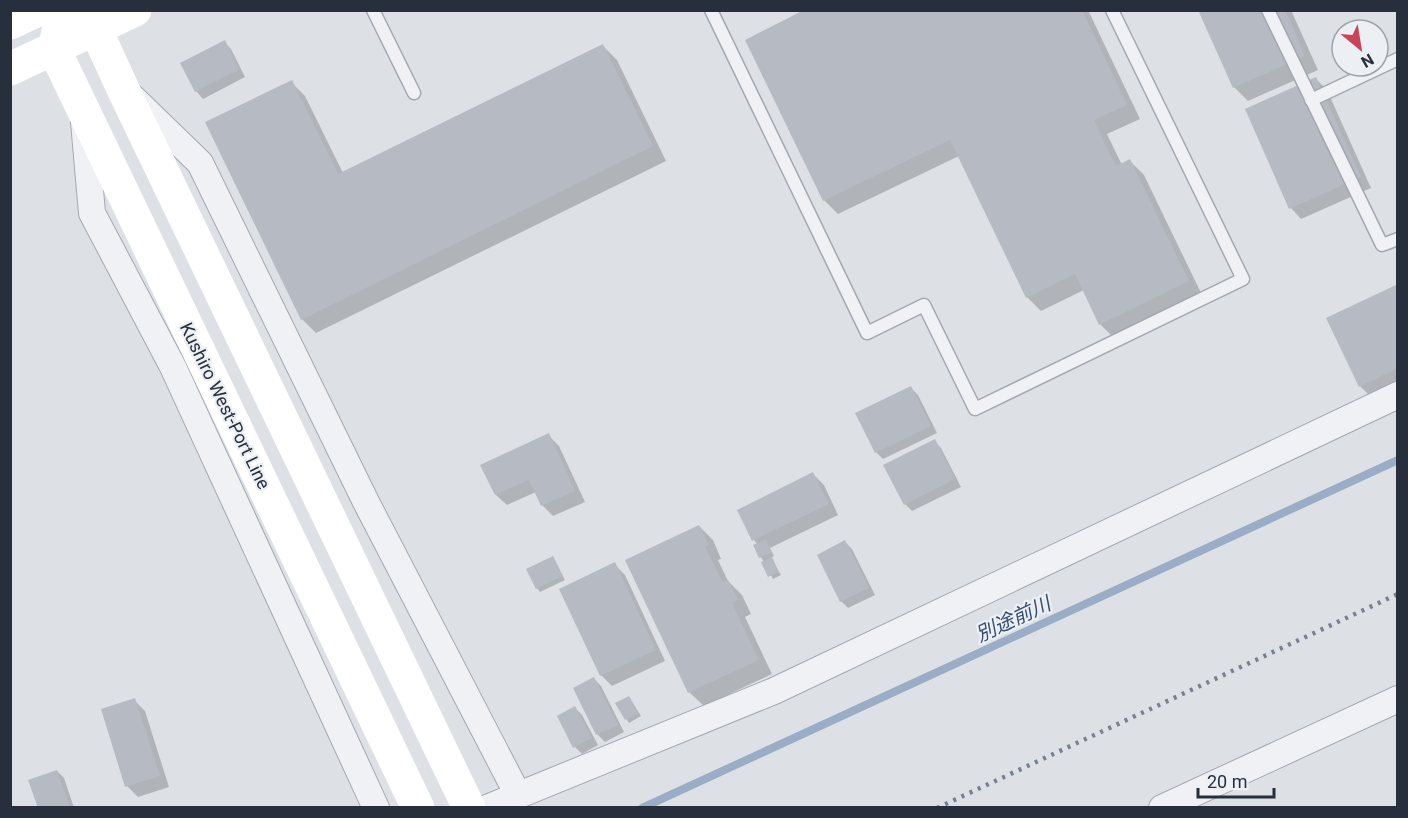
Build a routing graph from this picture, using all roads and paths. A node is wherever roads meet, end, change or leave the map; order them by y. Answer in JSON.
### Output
{"nodes":[{"id":1,"x":38,"y":10,"type":"edge"},
{"id":2,"x":63,"y":10,"type":"edge"},
{"id":3,"x":135,"y":10,"type":"edge"},
{"id":4,"x":373,"y":10,"type":"edge"},
{"id":5,"x":711,"y":10,"type":"edge"},
{"id":6,"x":1112,"y":10,"type":"edge"},
{"id":7,"x":1268,"y":10,"type":"edge"},
{"id":8,"x":87,"y":20,"type":"edge"},
{"id":9,"x":10,"y":23,"type":"edge"},
{"id":10,"x":54,"y":49,"type":"junction"},
{"id":11,"x":1398,"y":59,"type":"edge"},
{"id":12,"x":10,"y":69,"type":"edge"},
{"id":13,"x":123,"y":89,"type":"junction"},
{"id":14,"x":414,"y":93,"type":"dead end"},
{"id":15,"x":1311,"y":100,"type":"junction"},
{"id":16,"x":82,"y":106,"type":"junction"},
{"id":17,"x":1398,"y":239,"type":"edge"},
{"id":18,"x":1398,"y":395,"type":"edge"},
{"id":19,"x":1398,"y":699,"type":"edge"},
{"id":20,"x":462,"y":793,"type":"edge"},
{"id":21,"x":518,"y":795,"type":"junction"},
{"id":22,"x":416,"y":803,"type":"edge"},
{"id":23,"x":376,"y":807,"type":"edge"},
{"id":24,"x":487,"y":807,"type":"edge"},
{"id":25,"x":1162,"y":807,"type":"edge"}],
"edges":[{"from":1,"to":9,"type":"main road"},
{"from":2,"to":10,"type":"main road"},
{"from":3,"to":8,"type":"main road"},
{"from":4,"to":14,"type":"lane"},
{"from":5,"to":6,"type":"lane"},
{"from":7,"to":15,"type":"lane"},
{"from":8,"to":10,"type":"main road"},
{"from":8,"to":13,"type":"main road"},
{"from":10,"to":12,"type":"main road"},
{"from":10,"to":16,"type":"main road","name":"Kushiro West-Port Line"},
{"from":11,"to":15,"type":"lane"},
{"from":13,"to":20,"type":"main road"},
{"from":13,"to":21,"type":"street"},
{"from":15,"to":17,"type":"lane"},
{"from":16,"to":22,"type":"main road","name":"Kushiro West-Port Line"},
{"from":16,"to":23,"type":"street"},
{"from":18,"to":21,"type":"street"},
{"from":19,"to":25,"type":"street"},
{"from":21,"to":24,"type":"street"}]}
